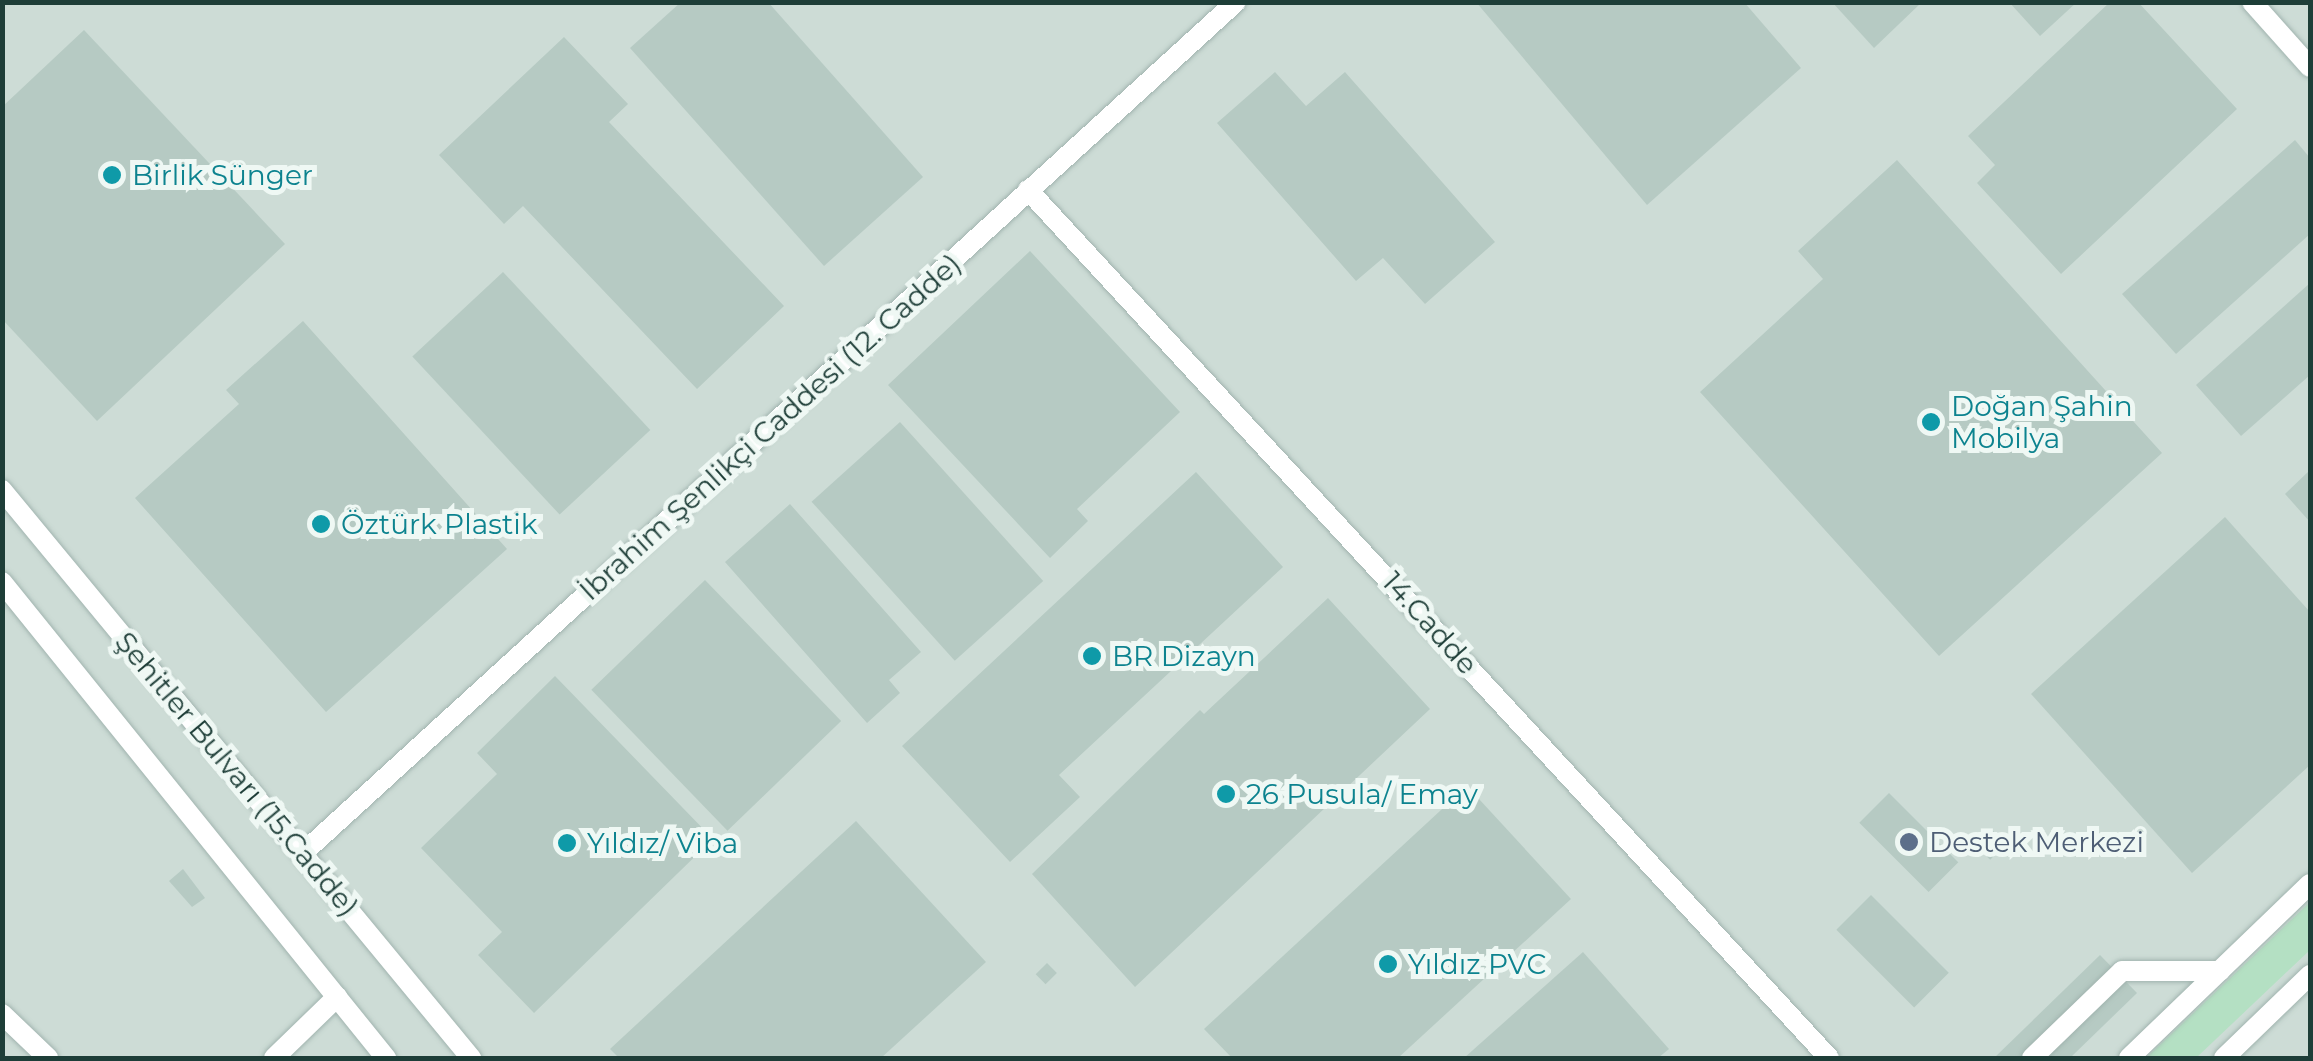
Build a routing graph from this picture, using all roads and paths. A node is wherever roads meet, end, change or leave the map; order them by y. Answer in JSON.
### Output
{"nodes":[{"id":1,"x":1236,"y":2,"type":"edge"},
{"id":2,"x":2252,"y":2,"type":"edge"},
{"id":3,"x":2310,"y":67,"type":"edge"},
{"id":4,"x":1028,"y":190,"type":"junction"},
{"id":5,"x":2,"y":490,"type":"edge"},
{"id":6,"x":2,"y":582,"type":"edge"},
{"id":7,"x":304,"y":852,"type":"junction"},
{"id":8,"x":2310,"y":884,"type":"edge"},
{"id":9,"x":2220,"y":971,"type":"junction"},
{"id":10,"x":2310,"y":976,"type":"edge"},
{"id":11,"x":337,"y":997,"type":"junction"},
{"id":12,"x":2,"y":1014,"type":"edge"},
{"id":13,"x":48,"y":1058,"type":"edge"},
{"id":14,"x":274,"y":1058,"type":"edge"},
{"id":15,"x":386,"y":1058,"type":"edge"},
{"id":16,"x":471,"y":1058,"type":"edge"},
{"id":17,"x":1828,"y":1058,"type":"edge"},
{"id":18,"x":2032,"y":1058,"type":"edge"},
{"id":19,"x":2129,"y":1058,"type":"edge"},
{"id":20,"x":2224,"y":1058,"type":"edge"}],
"edges":[{"from":1,"to":4,"type":"street","name":"İbrahim Şenlikçi Caddesi (12. Cadde)"},
{"from":2,"to":3,"type":"street"},
{"from":4,"to":7,"type":"street","name":"İbrahim Şenlikçi Caddesi (12. Cadde)"},
{"from":4,"to":17,"type":"street","name":"14.Cadde"},
{"from":5,"to":7,"type":"street","name":"Şehitler Bulvarı (15.Cadde)"},
{"from":6,"to":11,"type":"street"},
{"from":7,"to":16,"type":"street","name":"Şehitler Bulvarı (15.Cadde)"},
{"from":8,"to":9,"type":"street"},
{"from":9,"to":18,"type":"street"},
{"from":9,"to":19,"type":"street"},
{"from":10,"to":20,"type":"street"},
{"from":11,"to":14,"type":"street"},
{"from":11,"to":15,"type":"street"},
{"from":12,"to":13,"type":"street"}]}
